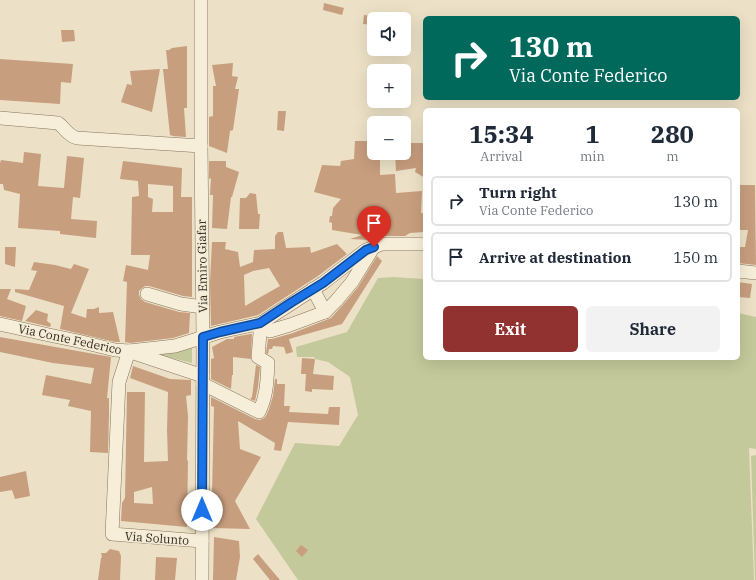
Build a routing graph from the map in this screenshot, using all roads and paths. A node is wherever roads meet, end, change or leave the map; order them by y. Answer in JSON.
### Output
{"nodes":[{"id":1,"x":201,"y":0,"type":"edge"},
{"id":2,"x":0,"y":118,"type":"edge"},
{"id":3,"x":201,"y":146,"type":"junction"},
{"id":4,"x":423,"y":244,"type":"edge"},
{"id":5,"x":374,"y":247,"type":"junction"},
{"id":6,"x":740,"y":271,"type":"edge"},
{"id":7,"x":756,"y":273,"type":"edge"},
{"id":8,"x":313,"y":289,"type":"junction"},
{"id":9,"x":147,"y":294,"type":"dead end"},
{"id":10,"x":202,"y":307,"type":"junction"},
{"id":11,"x":325,"y":312,"type":"junction"},
{"id":12,"x":0,"y":324,"type":"edge"},
{"id":13,"x":258,"y":327,"type":"junction"},
{"id":14,"x":203,"y":337,"type":"junction"},
{"id":15,"x":129,"y":351,"type":"junction"},
{"id":16,"x":203,"y":380,"type":"junction"},
{"id":17,"x":202,"y":541,"type":"junction"},
{"id":18,"x":202,"y":580,"type":"edge"}],
"edges":[{"from":1,"to":3,"type":"street","name":"Via Emiro Giafar"},
{"from":2,"to":3,"type":"street"},
{"from":3,"to":10,"type":"street","name":"Via Emiro Giafar"},
{"from":4,"to":5,"type":"street","name":"Via Conte Federico"},
{"from":5,"to":8,"type":"street","name":"Via Conte Federico"},
{"from":5,"to":11,"type":"street"},
{"from":6,"to":7,"type":"street"},
{"from":8,"to":11,"type":"street"},
{"from":8,"to":13,"type":"street","name":"Via Conte Federico"},
{"from":9,"to":10,"type":"street"},
{"from":10,"to":14,"type":"street","name":"Via Emiro Giafar"},
{"from":11,"to":13,"type":"street"},
{"from":12,"to":15,"type":"street","name":"Via Conte Federico"},
{"from":13,"to":14,"type":"street","name":"Via Conte Federico"},
{"from":13,"to":16,"type":"street"},
{"from":14,"to":15,"type":"street","name":"Via Conte Federico"},
{"from":14,"to":16,"type":"street","name":"Via Emiro Giafar"},
{"from":15,"to":16,"type":"street"},
{"from":15,"to":17,"type":"street","name":"Via Solunto"},
{"from":16,"to":17,"type":"street","name":"Via Emiro Giafar"},
{"from":17,"to":18,"type":"street","name":"Via Emiro Giafar"}]}
